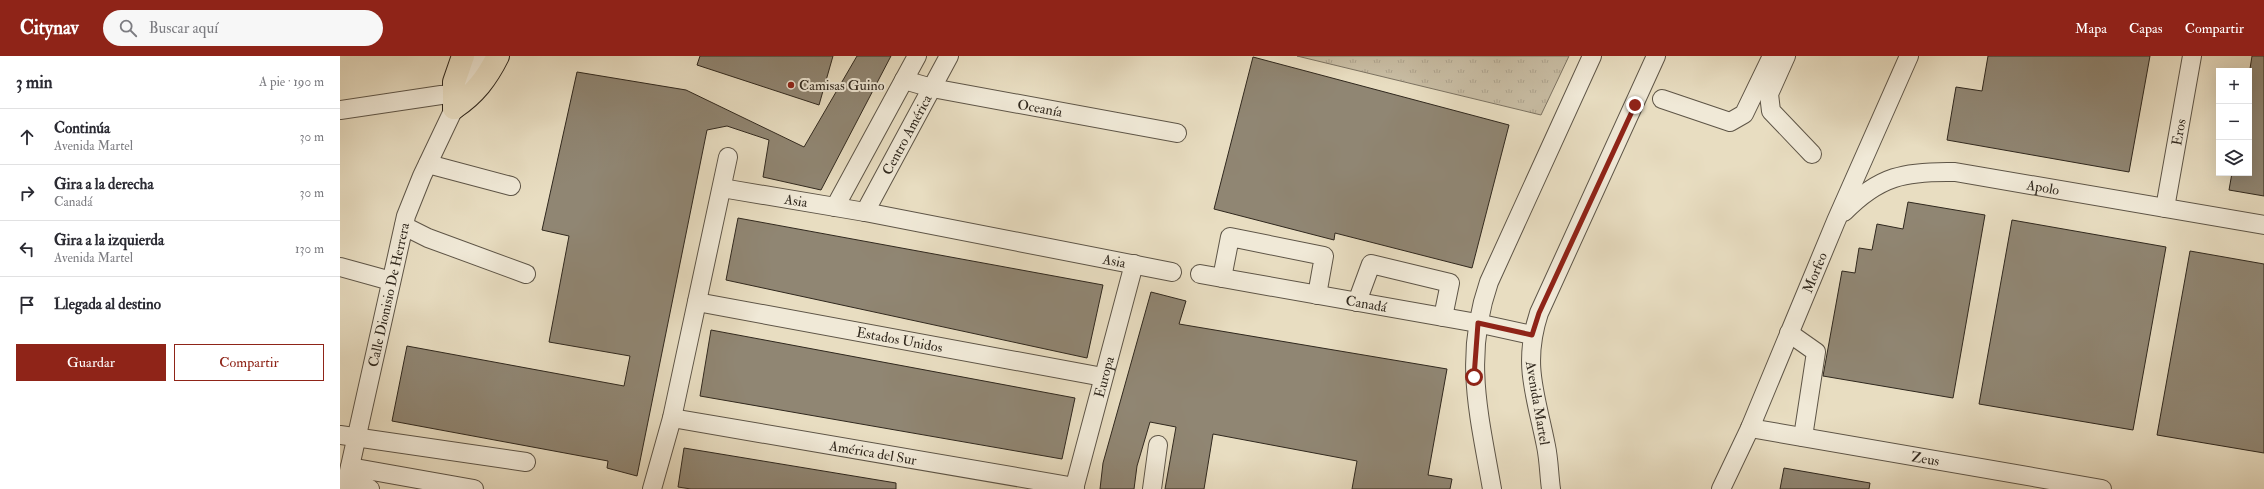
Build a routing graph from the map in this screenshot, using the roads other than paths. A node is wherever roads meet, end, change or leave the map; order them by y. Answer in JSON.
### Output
{"nodes":[{"id":1,"x":463,"y":56,"type":"edge"},
{"id":2,"x":479,"y":56,"type":"edge"},
{"id":3,"x":498,"y":56,"type":"edge"},
{"id":4,"x":917,"y":56,"type":"edge"},
{"id":5,"x":949,"y":56,"type":"edge"},
{"id":6,"x":1592,"y":56,"type":"edge"},
{"id":7,"x":1656,"y":56,"type":"edge"},
{"id":8,"x":1772,"y":56,"type":"edge"},
{"id":9,"x":1786,"y":56,"type":"edge"},
{"id":10,"x":1909,"y":56,"type":"edge"},
{"id":11,"x":2192,"y":56,"type":"edge"},
{"id":12,"x":904,"y":80,"type":"junction"},
{"id":13,"x":932,"y":88,"type":"junction"},
{"id":14,"x":456,"y":99,"type":"junction"},
{"id":15,"x":1662,"y":99,"type":"dead end"},
{"id":16,"x":340,"y":110,"type":"edge"},
{"id":17,"x":1176,"y":133,"type":"dead end"},
{"id":18,"x":1812,"y":154,"type":"dead end"},
{"id":19,"x":728,"y":157,"type":"dead end"},
{"id":20,"x":428,"y":164,"type":"junction"},
{"id":21,"x":511,"y":186,"type":"dead end"},
{"id":22,"x":722,"y":188,"type":"junction"},
{"id":23,"x":835,"y":207,"type":"junction"},
{"id":24,"x":2165,"y":208,"type":"junction"},
{"id":25,"x":865,"y":212,"type":"junction"},
{"id":26,"x":1836,"y":221,"type":"junction"},
{"id":27,"x":404,"y":226,"type":"junction"},
{"id":28,"x":2264,"y":226,"type":"edge"},
{"id":29,"x":1134,"y":264,"type":"junction"},
{"id":30,"x":340,"y":267,"type":"edge"},
{"id":31,"x":1172,"y":272,"type":"dead end"},
{"id":32,"x":526,"y":274,"type":"dead end"},
{"id":33,"x":1200,"y":274,"type":"dead end"},
{"id":34,"x":1222,"y":278,"type":"junction"},
{"id":35,"x":391,"y":281,"type":"junction"},
{"id":36,"x":1317,"y":295,"type":"junction"},
{"id":37,"x":696,"y":302,"type":"junction"},
{"id":38,"x":1357,"y":302,"type":"junction"},
{"id":39,"x":1443,"y":317,"type":"junction"},
{"id":40,"x":1478,"y":323,"type":"junction"},
{"id":41,"x":1789,"y":333,"type":"junction"},
{"id":42,"x":1532,"y":335,"type":"junction"},
{"id":43,"x":1103,"y":377,"type":"junction"},
{"id":44,"x":672,"y":418,"type":"junction"},
{"id":45,"x":1750,"y":428,"type":"junction"},
{"id":46,"x":348,"y":437,"type":"edge"},
{"id":47,"x":1803,"y":437,"type":"junction"},
{"id":48,"x":1158,"y":445,"type":"dead end"},
{"id":49,"x":526,"y":462,"type":"dead end"},
{"id":50,"x":348,"y":477,"type":"edge"},
{"id":51,"x":1075,"y":488,"type":"edge"},
{"id":52,"x":370,"y":489,"type":"edge"},
{"id":53,"x":474,"y":489,"type":"edge"},
{"id":54,"x":652,"y":489,"type":"edge"},
{"id":55,"x":1152,"y":489,"type":"edge"},
{"id":56,"x":1492,"y":489,"type":"edge"},
{"id":57,"x":1551,"y":489,"type":"edge"},
{"id":58,"x":1721,"y":489,"type":"edge"},
{"id":59,"x":2102,"y":489,"type":"edge"}],
"edges":[{"from":1,"to":14,"type":"main road"},
{"from":2,"to":14,"type":"street"},
{"from":3,"to":14,"type":"main road"},
{"from":4,"to":12,"type":"street","name":"Centro América"},
{"from":5,"to":13,"type":"street","name":"Centro América"},
{"from":6,"to":40,"type":"street"},
{"from":7,"to":42,"type":"street","name":"Avenida Martel"},
{"from":8,"to":15,"type":"street"},
{"from":9,"to":18,"type":"street"},
{"from":10,"to":26,"type":"street","name":"Morfeo"},
{"from":11,"to":24,"type":"street","name":"Eros"},
{"from":12,"to":13,"type":"street","name":"Oceanía"},
{"from":12,"to":23,"type":"street","name":"Centro América"},
{"from":13,"to":17,"type":"street","name":"Oceanía"},
{"from":13,"to":25,"type":"street","name":"Centro América"},
{"from":14,"to":16,"type":"street"},
{"from":14,"to":20,"type":"street","name":"Calle Dionisio De Herrera"},
{"from":19,"to":22,"type":"street"},
{"from":20,"to":21,"type":"street"},
{"from":20,"to":27,"type":"street","name":"Calle Dionisio De Herrera"},
{"from":22,"to":23,"type":"street","name":"Asia"},
{"from":22,"to":37,"type":"street"},
{"from":23,"to":25,"type":"street","name":"Asia"},
{"from":24,"to":26,"type":"street","name":"Apolo"},
{"from":24,"to":28,"type":"street","name":"Apolo"},
{"from":25,"to":29,"type":"street","name":"Asia"},
{"from":26,"to":41,"type":"street","name":"Morfeo"},
{"from":27,"to":32,"type":"street"},
{"from":27,"to":35,"type":"street","name":"Calle Dionisio De Herrera"},
{"from":29,"to":31,"type":"street","name":"Asia"},
{"from":29,"to":43,"type":"street","name":"Europa"},
{"from":30,"to":35,"type":"street"},
{"from":33,"to":34,"type":"street","name":"Canadá"},
{"from":34,"to":36,"type":"street","name":"Canadá"},
{"from":34,"to":36,"type":"street"},
{"from":35,"to":46,"type":"street","name":"Calle Dionisio De Herrera"},
{"from":36,"to":38,"type":"street","name":"Canadá"},
{"from":37,"to":43,"type":"street","name":"Estados Unidos"},
{"from":37,"to":44,"type":"street"},
{"from":38,"to":39,"type":"street","name":"Canadá"},
{"from":38,"to":39,"type":"street"},
{"from":39,"to":40,"type":"street","name":"Canadá"},
{"from":40,"to":42,"type":"street","name":"Canadá"},
{"from":40,"to":56,"type":"street"},
{"from":41,"to":45,"type":"street","name":"Morfeo"},
{"from":41,"to":47,"type":"street"},
{"from":42,"to":57,"type":"street","name":"Avenida Martel"},
{"from":43,"to":51,"type":"street","name":"Europa"},
{"from":44,"to":51,"type":"street","name":"América del Sur"},
{"from":44,"to":54,"type":"street"},
{"from":45,"to":47,"type":"street","name":"Zeus"},
{"from":45,"to":58,"type":"street","name":"Morfeo"},
{"from":46,"to":49,"type":"street"},
{"from":46,"to":50,"type":"street","name":"Calle Dionisio De Herrera"},
{"from":47,"to":59,"type":"street","name":"Zeus"},
{"from":48,"to":55,"type":"street"},
{"from":50,"to":52,"type":"street"},
{"from":50,"to":53,"type":"street"}]}
